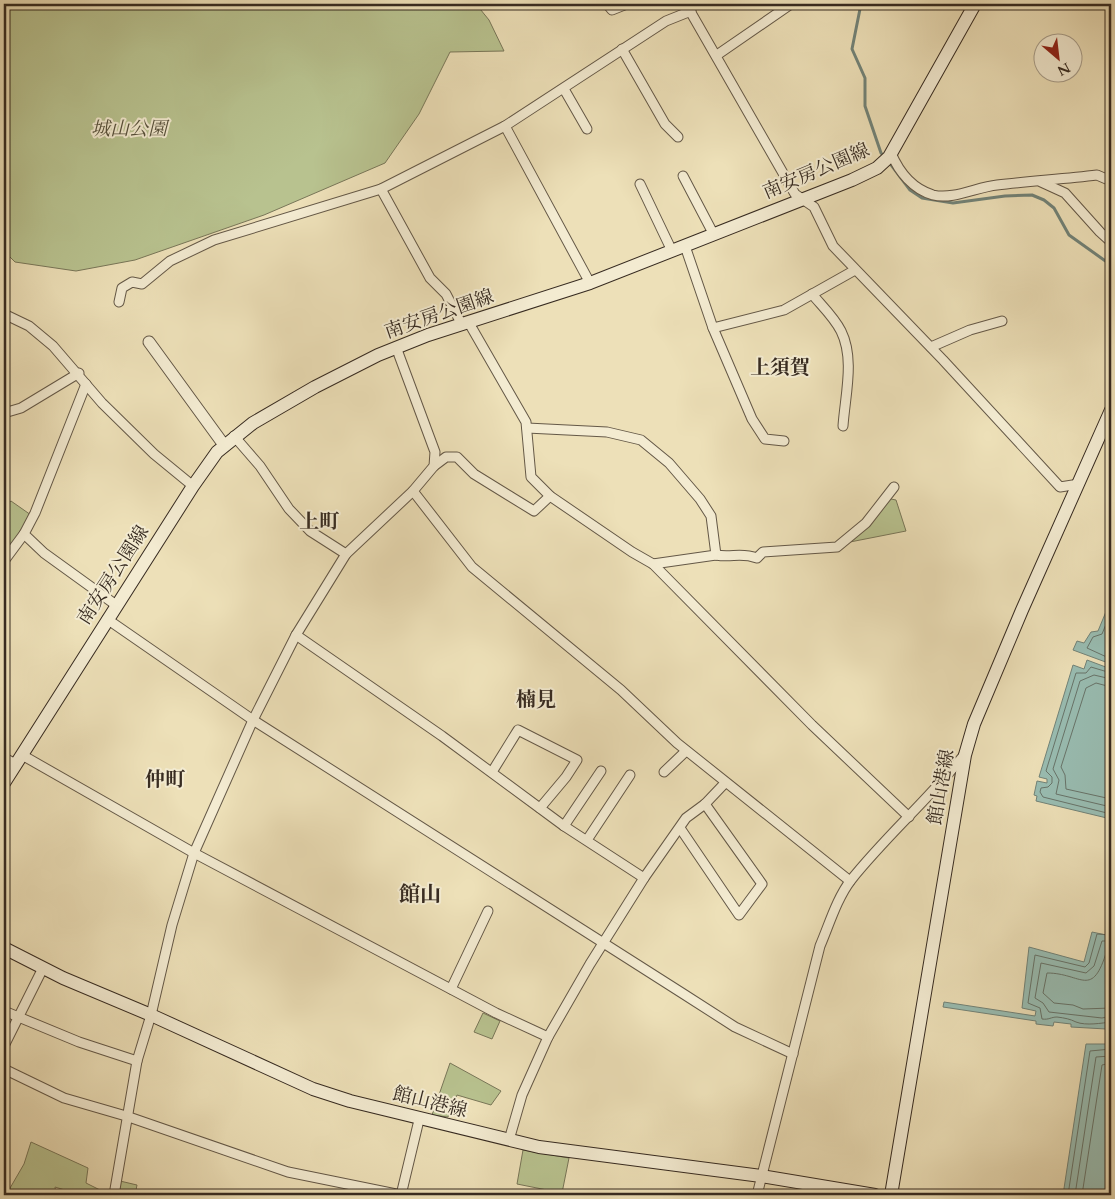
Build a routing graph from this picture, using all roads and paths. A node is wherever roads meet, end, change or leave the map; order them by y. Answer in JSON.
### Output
{"nodes":[{"id":1,"x":607,"y":4,"type":"edge"},
{"id":2,"x":627,"y":4,"type":"edge"},
{"id":3,"x":791,"y":4,"type":"edge"},
{"id":4,"x":974,"y":4,"type":"edge"},
{"id":5,"x":688,"y":7,"type":"edge"},
{"id":6,"x":622,"y":49,"type":"junction"},
{"id":7,"x":717,"y":55,"type":"junction"},
{"id":8,"x":564,"y":89,"type":"junction"},
{"id":9,"x":505,"y":126,"type":"junction"},
{"id":10,"x":588,"y":130,"type":"dead end"},
{"id":11,"x":678,"y":137,"type":"dead end"},
{"id":12,"x":888,"y":158,"type":"junction"},
{"id":13,"x":683,"y":176,"type":"dead end"},
{"id":14,"x":1111,"y":181,"type":"edge"},
{"id":15,"x":1041,"y":182,"type":"junction"},
{"id":16,"x":640,"y":184,"type":"dead end"},
{"id":17,"x":381,"y":189,"type":"junction"},
{"id":18,"x":800,"y":200,"type":"junction"},
{"id":19,"x":714,"y":235,"type":"junction"},
{"id":20,"x":1111,"y":242,"type":"edge"},
{"id":21,"x":685,"y":246,"type":"junction"},
{"id":22,"x":672,"y":251,"type":"junction"},
{"id":23,"x":855,"y":270,"type":"junction"},
{"id":24,"x":590,"y":283,"type":"junction"},
{"id":25,"x":812,"y":294,"type":"junction"},
{"id":26,"x":119,"y":302,"type":"dead end"},
{"id":27,"x":4,"y":314,"type":"edge"},
{"id":28,"x":1002,"y":321,"type":"dead end"},
{"id":29,"x":466,"y":324,"type":"junction"},
{"id":30,"x":713,"y":328,"type":"junction"},
{"id":31,"x":149,"y":342,"type":"dead end"},
{"id":32,"x":396,"y":347,"type":"junction"},
{"id":33,"x":930,"y":347,"type":"junction"},
{"id":34,"x":79,"y":374,"type":"junction"},
{"id":35,"x":86,"y":384,"type":"junction"},
{"id":36,"x":1111,"y":410,"type":"edge"},
{"id":37,"x":4,"y":413,"type":"edge"},
{"id":38,"x":843,"y":426,"type":"dead end"},
{"id":39,"x":527,"y":428,"type":"junction"},
{"id":40,"x":234,"y":436,"type":"junction"},
{"id":41,"x":784,"y":441,"type":"dead end"},
{"id":42,"x":224,"y":445,"type":"junction"},
{"id":43,"x":434,"y":466,"type":"junction"},
{"id":44,"x":1079,"y":484,"type":"junction"},
{"id":45,"x":193,"y":486,"type":"junction"},
{"id":46,"x":894,"y":486,"type":"dead end"},
{"id":47,"x":413,"y":491,"type":"junction"},
{"id":48,"x":550,"y":496,"type":"junction"},
{"id":49,"x":24,"y":534,"type":"junction"},
{"id":50,"x":346,"y":554,"type":"junction"},
{"id":51,"x":5,"y":555,"type":"edge"},
{"id":52,"x":716,"y":555,"type":"junction"},
{"id":53,"x":653,"y":564,"type":"junction"},
{"id":54,"x":116,"y":605,"type":"junction"},
{"id":55,"x":107,"y":619,"type":"junction"},
{"id":56,"x":296,"y":635,"type":"junction"},
{"id":57,"x":253,"y":720,"type":"junction"},
{"id":58,"x":686,"y":751,"type":"junction"},
{"id":59,"x":965,"y":755,"type":"junction"},
{"id":60,"x":4,"y":758,"type":"edge"},
{"id":61,"x":19,"y":760,"type":"junction"},
{"id":62,"x":600,"y":771,"type":"dead end"},
{"id":63,"x":492,"y":772,"type":"junction"},
{"id":64,"x":664,"y":772,"type":"dead end"},
{"id":65,"x":630,"y":775,"type":"dead end"},
{"id":66,"x":4,"y":783,"type":"edge"},
{"id":67,"x":724,"y":783,"type":"junction"},
{"id":68,"x":705,"y":804,"type":"junction"},
{"id":69,"x":540,"y":808,"type":"junction"},
{"id":70,"x":909,"y":817,"type":"junction"},
{"id":71,"x":564,"y":826,"type":"junction"},
{"id":72,"x":680,"y":828,"type":"junction"},
{"id":73,"x":587,"y":840,"type":"junction"},
{"id":74,"x":194,"y":853,"type":"junction"},
{"id":75,"x":644,"y":878,"type":"junction"},
{"id":76,"x":850,"y":881,"type":"junction"},
{"id":77,"x":488,"y":911,"type":"dead end"},
{"id":78,"x":604,"y":943,"type":"junction"},
{"id":79,"x":4,"y":948,"type":"edge"},
{"id":80,"x":43,"y":968,"type":"junction"},
{"id":81,"x":451,"y":989,"type":"junction"},
{"id":82,"x":4,"y":1011,"type":"edge"},
{"id":83,"x":152,"y":1015,"type":"junction"},
{"id":84,"x":17,"y":1018,"type":"junction"},
{"id":85,"x":548,"y":1037,"type":"junction"},
{"id":86,"x":4,"y":1046,"type":"edge"},
{"id":87,"x":793,"y":1054,"type":"junction"},
{"id":88,"x":137,"y":1060,"type":"junction"},
{"id":89,"x":4,"y":1069,"type":"edge"},
{"id":90,"x":126,"y":1116,"type":"junction"},
{"id":91,"x":420,"y":1120,"type":"junction"},
{"id":92,"x":509,"y":1140,"type":"junction"},
{"id":93,"x":761,"y":1176,"type":"junction"},
{"id":94,"x":114,"y":1195,"type":"edge"},
{"id":95,"x":401,"y":1195,"type":"edge"},
{"id":96,"x":757,"y":1195,"type":"edge"},
{"id":97,"x":875,"y":1195,"type":"edge"},
{"id":98,"x":891,"y":1195,"type":"edge"}],
"edges":[{"from":1,"to":2,"type":"street"},
{"from":3,"to":7,"type":"street"},
{"from":4,"to":12,"type":"main road","name":"南安房公園線"},
{"from":5,"to":6,"type":"street"},
{"from":5,"to":7,"type":"street"},
{"from":6,"to":8,"type":"street"},
{"from":6,"to":11,"type":"street"},
{"from":7,"to":18,"type":"street"},
{"from":8,"to":9,"type":"street"},
{"from":8,"to":10,"type":"street"},
{"from":9,"to":17,"type":"street"},
{"from":9,"to":24,"type":"street"},
{"from":12,"to":15,"type":"street"},
{"from":12,"to":18,"type":"main road","name":"南安房公園線"},
{"from":13,"to":19,"type":"street"},
{"from":14,"to":15,"type":"street"},
{"from":15,"to":20,"type":"street"},
{"from":16,"to":22,"type":"street"},
{"from":17,"to":26,"type":"street"},
{"from":17,"to":29,"type":"street"},
{"from":18,"to":19,"type":"main road","name":"南安房公園線"},
{"from":18,"to":23,"type":"street"},
{"from":19,"to":21,"type":"main road","name":"南安房公園線"},
{"from":21,"to":22,"type":"main road","name":"南安房公園線"},
{"from":21,"to":30,"type":"street"},
{"from":22,"to":24,"type":"main road","name":"南安房公園線"},
{"from":23,"to":25,"type":"street"},
{"from":23,"to":33,"type":"street"},
{"from":24,"to":29,"type":"main road","name":"南安房公園線"},
{"from":25,"to":30,"type":"street"},
{"from":25,"to":38,"type":"street"},
{"from":27,"to":34,"type":"street"},
{"from":28,"to":33,"type":"street"},
{"from":29,"to":32,"type":"main road","name":"南安房公園線"},
{"from":29,"to":39,"type":"street"},
{"from":30,"to":41,"type":"street"},
{"from":31,"to":42,"type":"street"},
{"from":32,"to":40,"type":"main road","name":"南安房公園線"},
{"from":32,"to":43,"type":"street"},
{"from":33,"to":44,"type":"street"},
{"from":34,"to":35,"type":"street"},
{"from":34,"to":37,"type":"street"},
{"from":35,"to":45,"type":"street"},
{"from":35,"to":49,"type":"street"},
{"from":36,"to":44,"type":"main road","name":"館山港線"},
{"from":39,"to":48,"type":"street"},
{"from":39,"to":52,"type":"street"},
{"from":40,"to":42,"type":"main road","name":"南安房公園線"},
{"from":40,"to":50,"type":"street"},
{"from":42,"to":45,"type":"main road","name":"南安房公園線"},
{"from":43,"to":47,"type":"street"},
{"from":43,"to":48,"type":"street"},
{"from":44,"to":59,"type":"main road","name":"館山港線"},
{"from":45,"to":54,"type":"main road","name":"南安房公園線"},
{"from":46,"to":52,"type":"street"},
{"from":47,"to":50,"type":"street"},
{"from":47,"to":58,"type":"street"},
{"from":48,"to":53,"type":"street"},
{"from":49,"to":51,"type":"street"},
{"from":49,"to":54,"type":"street"},
{"from":50,"to":56,"type":"street"},
{"from":52,"to":53,"type":"street"},
{"from":53,"to":70,"type":"street"},
{"from":54,"to":55,"type":"main road","name":"南安房公園線"},
{"from":55,"to":57,"type":"street"},
{"from":55,"to":61,"type":"main road","name":"南安房公園線"},
{"from":56,"to":57,"type":"street"},
{"from":56,"to":63,"type":"street"},
{"from":57,"to":74,"type":"street"},
{"from":57,"to":78,"type":"street"},
{"from":58,"to":64,"type":"street"},
{"from":58,"to":67,"type":"street"},
{"from":59,"to":70,"type":"street"},
{"from":59,"to":98,"type":"main road","name":"館山港線"},
{"from":60,"to":61,"type":"street"},
{"from":61,"to":66,"type":"main road","name":"南安房公園線"},
{"from":61,"to":74,"type":"street"},
{"from":62,"to":71,"type":"street"},
{"from":63,"to":69,"type":"street"},
{"from":63,"to":69,"type":"street"},
{"from":65,"to":73,"type":"street"},
{"from":67,"to":68,"type":"street"},
{"from":67,"to":76,"type":"street"},
{"from":68,"to":72,"type":"street"},
{"from":68,"to":72,"type":"street"},
{"from":69,"to":71,"type":"street"},
{"from":70,"to":76,"type":"street"},
{"from":71,"to":73,"type":"street"},
{"from":72,"to":75,"type":"street"},
{"from":73,"to":75,"type":"street"},
{"from":74,"to":81,"type":"street"},
{"from":74,"to":83,"type":"street"},
{"from":75,"to":78,"type":"street"},
{"from":76,"to":87,"type":"street"},
{"from":77,"to":81,"type":"street"},
{"from":78,"to":85,"type":"street"},
{"from":78,"to":87,"type":"street"},
{"from":79,"to":80,"type":"main road","name":"館山港線"},
{"from":80,"to":83,"type":"main road","name":"館山港線"},
{"from":80,"to":84,"type":"street"},
{"from":81,"to":85,"type":"street"},
{"from":82,"to":84,"type":"street"},
{"from":83,"to":88,"type":"street"},
{"from":83,"to":91,"type":"main road","name":"館山港線"},
{"from":84,"to":86,"type":"street"},
{"from":84,"to":88,"type":"street"},
{"from":85,"to":92,"type":"street"},
{"from":87,"to":93,"type":"street"},
{"from":88,"to":90,"type":"street"},
{"from":89,"to":90,"type":"street"},
{"from":90,"to":94,"type":"street"},
{"from":90,"to":95,"type":"street"},
{"from":91,"to":92,"type":"main road","name":"館山港線"},
{"from":91,"to":95,"type":"street"},
{"from":92,"to":93,"type":"main road","name":"館山港線"},
{"from":93,"to":96,"type":"street"},
{"from":93,"to":97,"type":"main road","name":"館山港線"}]}
